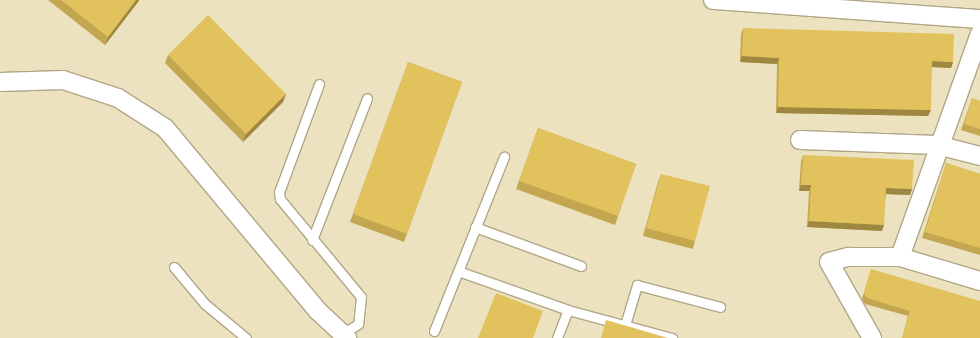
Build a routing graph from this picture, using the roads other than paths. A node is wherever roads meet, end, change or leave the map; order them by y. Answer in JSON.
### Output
{"nodes":[{"id":1,"x":714,"y":0,"type":"edge"},
{"id":2,"x":980,"y":19,"type":"edge"},
{"id":3,"x":980,"y":34,"type":"edge"},
{"id":4,"x":0,"y":82,"type":"edge"},
{"id":5,"x":319,"y":84,"type":"dead end"},
{"id":6,"x":366,"y":98,"type":"dead end"},
{"id":7,"x":800,"y":140,"type":"dead end"},
{"id":8,"x":937,"y":145,"type":"junction"},
{"id":9,"x":980,"y":156,"type":"edge"},
{"id":10,"x":504,"y":157,"type":"dead end"},
{"id":11,"x":475,"y":227,"type":"junction"},
{"id":12,"x":312,"y":240,"type":"junction"},
{"id":13,"x":900,"y":257,"type":"junction"},
{"id":14,"x":581,"y":266,"type":"dead end"},
{"id":15,"x":174,"y":267,"type":"dead end"},
{"id":16,"x":458,"y":271,"type":"junction"},
{"id":17,"x":980,"y":281,"type":"edge"},
{"id":18,"x":720,"y":307,"type":"dead end"},
{"id":19,"x":568,"y":310,"type":"junction"},
{"id":20,"x":625,"y":325,"type":"junction"},
{"id":21,"x":434,"y":331,"type":"dead end"},
{"id":22,"x":344,"y":336,"type":"edge"},
{"id":23,"x":246,"y":338,"type":"edge"},
{"id":24,"x":557,"y":338,"type":"edge"},
{"id":25,"x":672,"y":338,"type":"edge"},
{"id":26,"x":872,"y":338,"type":"edge"}],
"edges":[{"from":1,"to":2,"type":"street"},
{"from":3,"to":8,"type":"street"},
{"from":4,"to":22,"type":"street"},
{"from":5,"to":12,"type":"lane"},
{"from":6,"to":12,"type":"lane"},
{"from":7,"to":8,"type":"street"},
{"from":8,"to":9,"type":"street"},
{"from":8,"to":13,"type":"street"},
{"from":10,"to":11,"type":"lane"},
{"from":11,"to":14,"type":"lane"},
{"from":11,"to":16,"type":"lane"},
{"from":12,"to":22,"type":"lane"},
{"from":13,"to":17,"type":"street"},
{"from":13,"to":26,"type":"street"},
{"from":15,"to":23,"type":"lane"},
{"from":16,"to":19,"type":"lane"},
{"from":16,"to":21,"type":"lane"},
{"from":18,"to":20,"type":"lane"},
{"from":19,"to":20,"type":"lane"},
{"from":19,"to":24,"type":"lane"},
{"from":20,"to":25,"type":"lane"}]}
